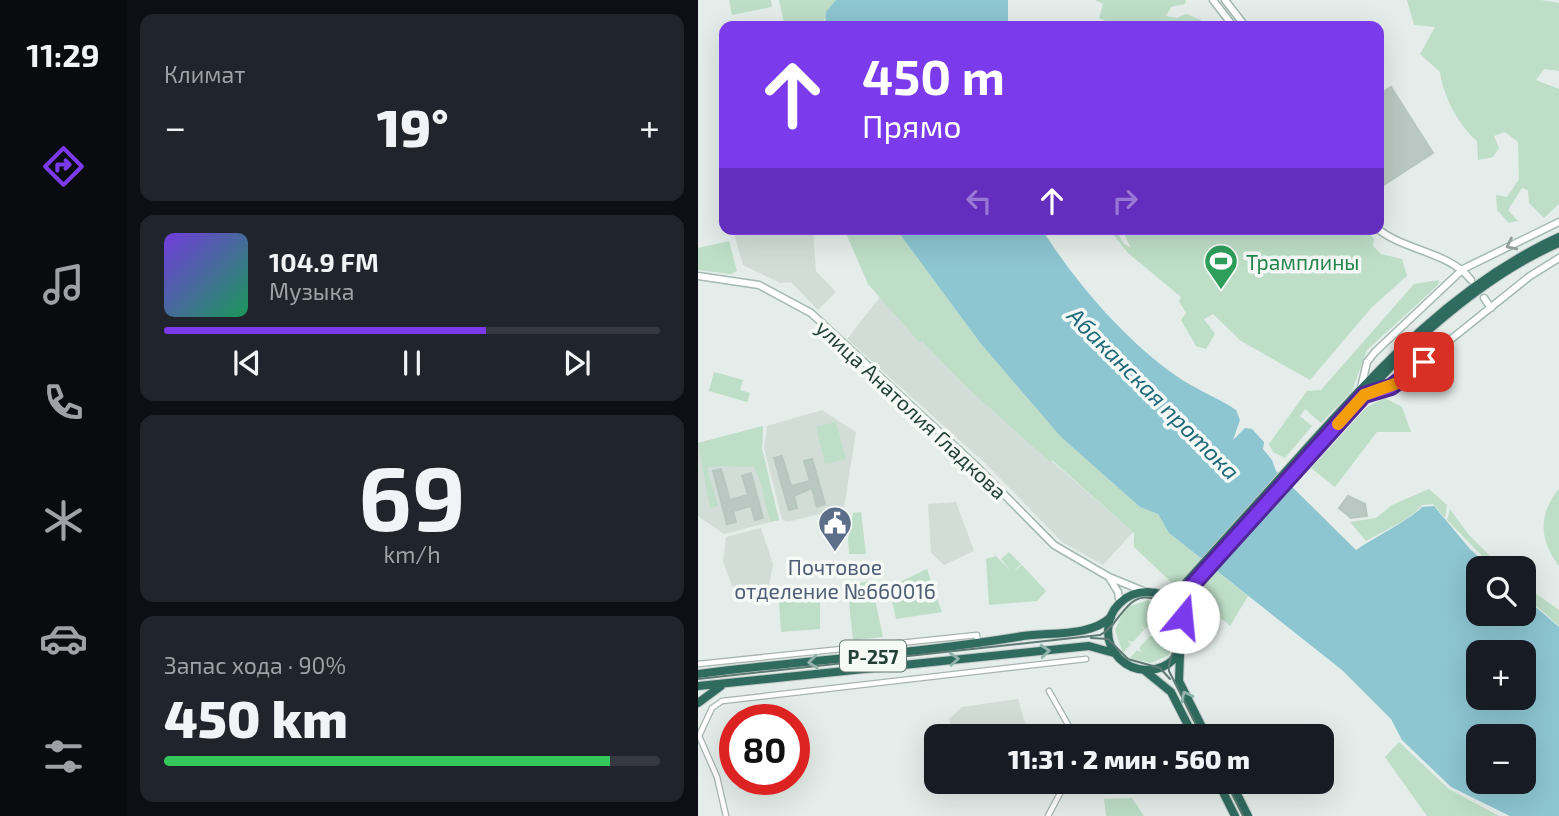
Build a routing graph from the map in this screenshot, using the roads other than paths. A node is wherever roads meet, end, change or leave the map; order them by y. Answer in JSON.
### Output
{"nodes":[{"id":1,"x":1213,"y":0,"type":"edge"},
{"id":2,"x":1225,"y":0,"type":"edge"},
{"id":3,"x":1229,"y":21,"type":"edge"},
{"id":4,"x":1241,"y":21,"type":"edge"},
{"id":5,"x":1559,"y":222,"type":"edge"},
{"id":6,"x":1384,"y":233,"type":"edge"},
{"id":7,"x":1559,"y":237,"type":"edge"},
{"id":8,"x":1559,"y":243,"type":"edge"},
{"id":9,"x":1559,"y":258,"type":"edge"},
{"id":10,"x":1463,"y":269,"type":"junction"},
{"id":11,"x":698,"y":276,"type":"edge"},
{"id":12,"x":1471,"y":280,"type":"dead end"},
{"id":13,"x":1484,"y":298,"type":"dead end"},
{"id":14,"x":1491,"y":308,"type":"junction"},
{"id":15,"x":1362,"y":393,"type":"junction"},
{"id":16,"x":1109,"y":577,"type":"junction"},
{"id":17,"x":1185,"y":589,"type":"junction"},
{"id":18,"x":1148,"y":593,"type":"junction"},
{"id":19,"x":1159,"y":594,"type":"junction"},
{"id":20,"x":1120,"y":604,"type":"junction"},
{"id":21,"x":1111,"y":617,"type":"junction"},
{"id":22,"x":1183,"y":617,"type":"junction"},
{"id":23,"x":978,"y":645,"type":"junction"},
{"id":24,"x":1180,"y":651,"type":"junction"},
{"id":25,"x":1114,"y":653,"type":"junction"},
{"id":26,"x":1086,"y":659,"type":"dead end"},
{"id":27,"x":698,"y":664,"type":"edge"},
{"id":28,"x":1144,"y":670,"type":"junction"},
{"id":29,"x":700,"y":673,"type":"edge"},
{"id":30,"x":727,"y":683,"type":"junction"},
{"id":31,"x":698,"y":686,"type":"edge"},
{"id":32,"x":1049,"y":691,"type":"dead end"},
{"id":33,"x":698,"y":703,"type":"edge"},
{"id":34,"x":1068,"y":724,"type":"edge"},
{"id":35,"x":1187,"y":724,"type":"edge"},
{"id":36,"x":1200,"y":724,"type":"edge"},
{"id":37,"x":1060,"y":794,"type":"edge"},
{"id":38,"x":1224,"y":794,"type":"edge"},
{"id":39,"x":1237,"y":794,"type":"edge"},
{"id":40,"x":726,"y":816,"type":"edge"},
{"id":41,"x":1048,"y":816,"type":"edge"},
{"id":42,"x":1235,"y":816,"type":"edge"},
{"id":43,"x":1248,"y":816,"type":"edge"}],
"edges":[{"from":1,"to":3,"type":"main road"},
{"from":2,"to":4,"type":"main road"},
{"from":5,"to":10,"type":"main road","one_way":true},
{"from":6,"to":10,"type":"main road"},
{"from":7,"to":15,"type":"highway"},
{"from":8,"to":15,"type":"highway"},
{"from":9,"to":14,"type":"main road"},
{"from":10,"to":12,"type":"main road"},
{"from":10,"to":15,"type":"main road"},
{"from":11,"to":16,"type":"main road","name":"улица Анатолия Гладкова"},
{"from":13,"to":14,"type":"main road"},
{"from":14,"to":15,"type":"main road"},
{"from":15,"to":17,"type":"highway"},
{"from":16,"to":18,"type":"main road","name":"улица Анатолия Гладкова"},
{"from":16,"to":20,"type":"main road"},
{"from":17,"to":19,"type":"highway"},
{"from":17,"to":22,"type":"highway"},
{"from":18,"to":19,"type":"highway"},
{"from":18,"to":20,"type":"highway"},
{"from":19,"to":22,"type":"highway"},
{"from":20,"to":21,"type":"highway"},
{"from":21,"to":23,"type":"highway","number":"Р-257"},
{"from":21,"to":25,"type":"highway"},
{"from":22,"to":24,"type":"highway"},
{"from":23,"to":27,"type":"street"},
{"from":23,"to":29,"type":"highway","number":"Р-257","one_way":true},
{"from":24,"to":28,"type":"highway"},
{"from":36,"to":24,"type":"highway","one_way":true},
{"from":25,"to":28,"type":"highway","number":"Р-257"},
{"from":30,"to":25,"type":"highway","number":"Р-257","one_way":true},
{"from":26,"to":40,"type":"street"},
{"from":28,"to":35,"type":"highway"},
{"from":30,"to":31,"type":"highway","number":"Р-257"},
{"from":30,"to":33,"type":"highway"},
{"from":32,"to":34,"type":"street"},
{"from":37,"to":41,"type":"street"},
{"from":38,"to":42,"type":"highway"},
{"from":39,"to":43,"type":"highway"}]}
